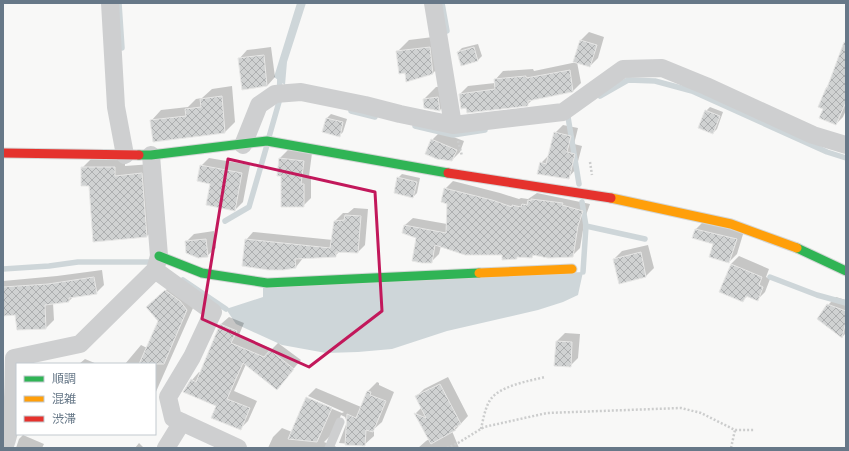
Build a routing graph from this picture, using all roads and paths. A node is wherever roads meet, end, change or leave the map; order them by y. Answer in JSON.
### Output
{"nodes":[{"id":1,"x":110,"y":3,"type":"edge"},
{"id":2,"x":433,"y":3,"type":"edge"},
{"id":3,"x":453,"y":125,"type":"junction"},
{"id":4,"x":243,"y":144,"type":"junction"},
{"id":5,"x":846,"y":145,"type":"edge"},
{"id":6,"x":3,"y":153,"type":"edge"},
{"id":7,"x":125,"y":154,"type":"junction"},
{"id":8,"x":151,"y":155,"type":"junction"},
{"id":9,"x":468,"y":177,"type":"junction"},
{"id":10,"x":157,"y":263,"type":"junction"},
{"id":11,"x":572,"y":269,"type":"dead end"},
{"id":12,"x":846,"y":271,"type":"edge"},
{"id":13,"x":9,"y":358,"type":"edge"},
{"id":14,"x":545,"y":377,"type":"dead end"},
{"id":15,"x":182,"y":422,"type":"junction"},
{"id":16,"x":340,"y":422,"type":"dead end"},
{"id":17,"x":481,"y":430,"type":"junction"},
{"id":18,"x":735,"y":430,"type":"junction"},
{"id":19,"x":754,"y":430,"type":"dead end"},
{"id":20,"x":458,"y":443,"type":"junction"},
{"id":21,"x":4,"y":448,"type":"edge"},
{"id":22,"x":166,"y":448,"type":"edge"},
{"id":23,"x":238,"y":448,"type":"edge"},
{"id":24,"x":328,"y":448,"type":"edge"},
{"id":25,"x":447,"y":448,"type":"edge"},
{"id":26,"x":460,"y":448,"type":"edge"},
{"id":27,"x":731,"y":448,"type":"edge"}],
"edges":[{"from":1,"to":7,"type":"street"},
{"from":2,"to":3,"type":"street"},
{"from":3,"to":4,"type":"street"},
{"from":3,"to":5,"type":"street"},
{"from":3,"to":9,"type":"path"},
{"from":4,"to":8,"type":"street"},
{"from":4,"to":9,"type":"street"},
{"from":6,"to":7,"type":"street"},
{"from":7,"to":8,"type":"street"},
{"from":8,"to":10,"type":"street"},
{"from":9,"to":12,"type":"street"},
{"from":10,"to":11,"type":"street"},
{"from":10,"to":13,"type":"street"},
{"from":10,"to":15,"type":"street"},
{"from":13,"to":21,"type":"street"},
{"from":14,"to":17,"type":"path"},
{"from":15,"to":22,"type":"street"},
{"from":15,"to":23,"type":"street"},
{"from":16,"to":24,"type":"lane"},
{"from":17,"to":18,"type":"path"},
{"from":17,"to":20,"type":"path"},
{"from":18,"to":19,"type":"path"},
{"from":18,"to":27,"type":"path"},
{"from":20,"to":25,"type":"path"},
{"from":20,"to":26,"type":"path"}]}
